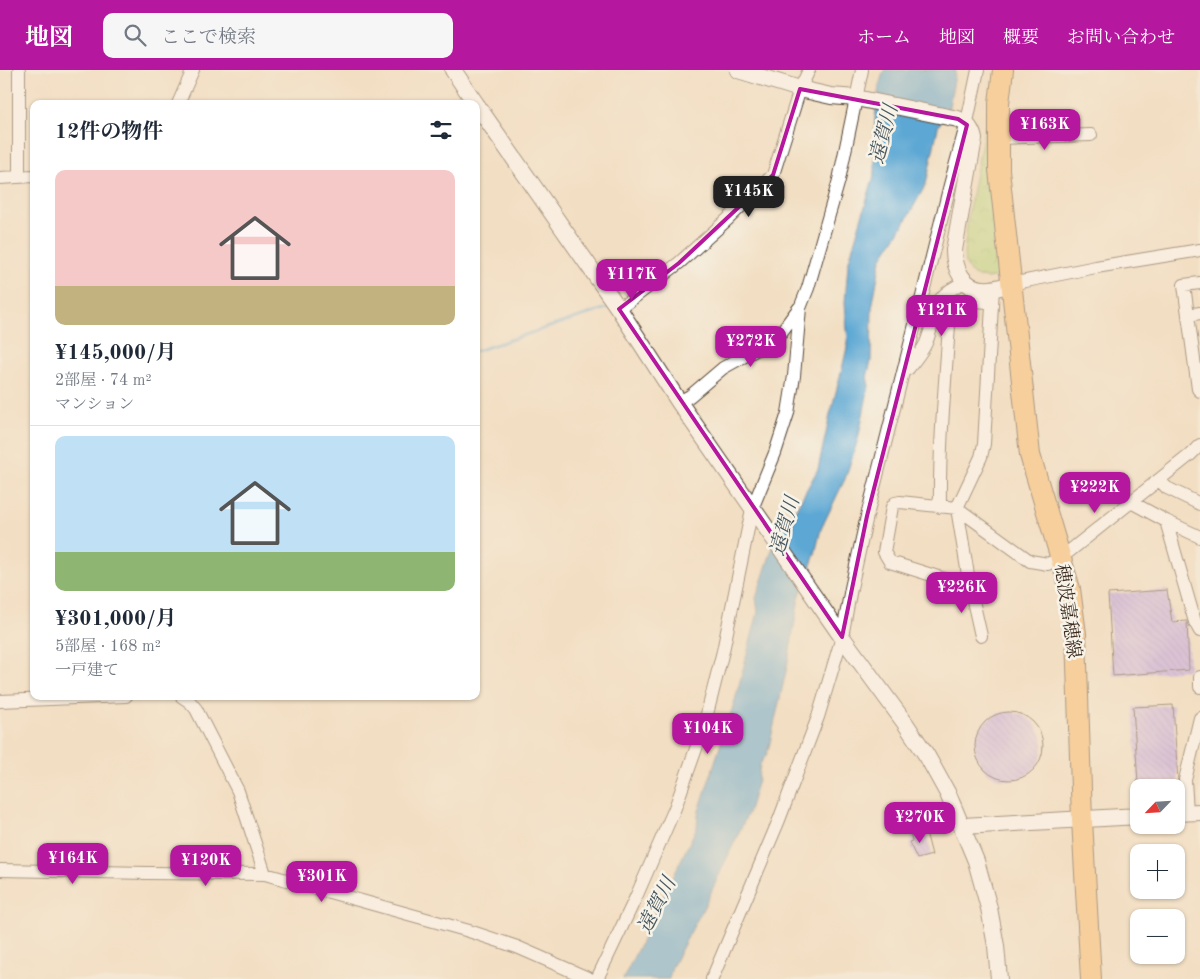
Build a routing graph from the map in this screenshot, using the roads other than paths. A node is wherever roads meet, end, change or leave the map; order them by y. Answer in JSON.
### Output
{"nodes":[{"id":1,"x":19,"y":70,"type":"edge"},
{"id":2,"x":192,"y":70,"type":"edge"},
{"id":3,"x":453,"y":70,"type":"edge"},
{"id":4,"x":738,"y":70,"type":"edge"},
{"id":5,"x":809,"y":70,"type":"edge"},
{"id":6,"x":862,"y":70,"type":"edge"},
{"id":7,"x":978,"y":70,"type":"edge"},
{"id":8,"x":1003,"y":70,"type":"edge"},
{"id":9,"x":800,"y":89,"type":"junction"},
{"id":10,"x":860,"y":99,"type":"junction"},
{"id":11,"x":180,"y":100,"type":"edge"},
{"id":12,"x":473,"y":100,"type":"edge"},
{"id":13,"x":480,"y":110,"type":"edge"},
{"id":14,"x":962,"y":122,"type":"junction"},
{"id":15,"x":1091,"y":136,"type":"dead end"},
{"id":16,"x":998,"y":138,"type":"junction"},
{"id":17,"x":30,"y":176,"type":"edge"},
{"id":18,"x":19,"y":177,"type":"junction"},
{"id":19,"x":0,"y":178,"type":"edge"},
{"id":20,"x":1200,"y":250,"type":"edge"},
{"id":21,"x":966,"y":282,"type":"junction"},
{"id":22,"x":1200,"y":283,"type":"edge"},
{"id":23,"x":998,"y":292,"type":"junction"},
{"id":24,"x":800,"y":308,"type":"junction"},
{"id":25,"x":618,"y":309,"type":"junction"},
{"id":26,"x":1194,"y":314,"type":"edge"},
{"id":27,"x":1196,"y":344,"type":"edge"},
{"id":28,"x":1198,"y":375,"type":"edge"},
{"id":29,"x":903,"y":377,"type":"junction"},
{"id":30,"x":1200,"y":391,"type":"edge"},
{"id":31,"x":679,"y":402,"type":"junction"},
{"id":32,"x":1200,"y":445,"type":"edge"},
{"id":33,"x":1160,"y":480,"type":"junction"},
{"id":34,"x":1131,"y":502,"type":"junction"},
{"id":35,"x":1200,"y":504,"type":"edge"},
{"id":36,"x":940,"y":506,"type":"junction"},
{"id":37,"x":957,"y":508,"type":"junction"},
{"id":38,"x":755,"y":513,"type":"junction"},
{"id":39,"x":1166,"y":520,"type":"junction"},
{"id":40,"x":1200,"y":537,"type":"edge"},
{"id":41,"x":1062,"y":558,"type":"junction"},
{"id":42,"x":970,"y":587,"type":"junction"},
{"id":43,"x":1200,"y":631,"type":"edge"},
{"id":44,"x":838,"y":632,"type":"junction"},
{"id":45,"x":981,"y":636,"type":"dead end"},
{"id":46,"x":1200,"y":677,"type":"edge"},
{"id":47,"x":1200,"y":687,"type":"edge"},
{"id":48,"x":30,"y":700,"type":"edge"},
{"id":49,"x":187,"y":700,"type":"edge"},
{"id":50,"x":0,"y":701,"type":"edge"},
{"id":51,"x":1200,"y":718,"type":"edge"},
{"id":52,"x":1188,"y":812,"type":"edge"},
{"id":53,"x":1130,"y":817,"type":"edge"},
{"id":54,"x":1082,"y":820,"type":"junction"},
{"id":55,"x":963,"y":826,"type":"junction"},
{"id":56,"x":0,"y":870,"type":"edge"},
{"id":57,"x":265,"y":874,"type":"junction"},
{"id":58,"x":590,"y":979,"type":"edge"},
{"id":59,"x":597,"y":979,"type":"edge"},
{"id":60,"x":712,"y":979,"type":"edge"},
{"id":61,"x":999,"y":979,"type":"edge"},
{"id":62,"x":1091,"y":979,"type":"edge"}],
"edges":[{"from":1,"to":18,"type":"street"},
{"from":2,"to":11,"type":"street"},
{"from":3,"to":12,"type":"street"},
{"from":4,"to":9,"type":"street"},
{"from":5,"to":9,"type":"street"},
{"from":6,"to":10,"type":"street"},
{"from":7,"to":14,"type":"street"},
{"from":8,"to":16,"type":"main road","name":"穂波嘉穂線"},
{"from":9,"to":10,"type":"street"},
{"from":9,"to":25,"type":"street"},
{"from":10,"to":14,"type":"street"},
{"from":10,"to":24,"type":"street"},
{"from":13,"to":25,"type":"street"},
{"from":14,"to":21,"type":"street"},
{"from":14,"to":29,"type":"street"},
{"from":15,"to":16,"type":"street"},
{"from":16,"to":23,"type":"main road","name":"穂波嘉穂線"},
{"from":17,"to":18,"type":"street"},
{"from":18,"to":19,"type":"street"},
{"from":20,"to":23,"type":"street"},
{"from":21,"to":23,"type":"street"},
{"from":21,"to":29,"type":"street"},
{"from":22,"to":26,"type":"street"},
{"from":23,"to":36,"type":"street"},
{"from":23,"to":37,"type":"street"},
{"from":23,"to":41,"type":"main road","name":"穂波嘉穂線"},
{"from":24,"to":31,"type":"street"},
{"from":24,"to":38,"type":"street"},
{"from":25,"to":31,"type":"street"},
{"from":26,"to":27,"type":"street"},
{"from":27,"to":28,"type":"street"},
{"from":28,"to":30,"type":"street"},
{"from":29,"to":44,"type":"street"},
{"from":31,"to":38,"type":"street"},
{"from":32,"to":33,"type":"street"},
{"from":33,"to":34,"type":"street"},
{"from":33,"to":35,"type":"street"},
{"from":34,"to":39,"type":"street"},
{"from":34,"to":41,"type":"street"},
{"from":36,"to":37,"type":"street"},
{"from":36,"to":42,"type":"street"},
{"from":37,"to":41,"type":"street"},
{"from":37,"to":42,"type":"street"},
{"from":38,"to":44,"type":"street"},
{"from":38,"to":59,"type":"street"},
{"from":39,"to":40,"type":"street"},
{"from":39,"to":43,"type":"street"},
{"from":41,"to":54,"type":"main road","name":"穂波嘉穂線"},
{"from":42,"to":45,"type":"street"},
{"from":44,"to":55,"type":"street"},
{"from":44,"to":60,"type":"street"},
{"from":46,"to":47,"type":"street"},
{"from":48,"to":50,"type":"street"},
{"from":49,"to":57,"type":"street"},
{"from":51,"to":52,"type":"street"},
{"from":53,"to":54,"type":"street"},
{"from":54,"to":55,"type":"street"},
{"from":54,"to":62,"type":"main road","name":"穂波嘉穂線"},
{"from":55,"to":61,"type":"street"},
{"from":56,"to":57,"type":"street"},
{"from":57,"to":58,"type":"street"}]}
